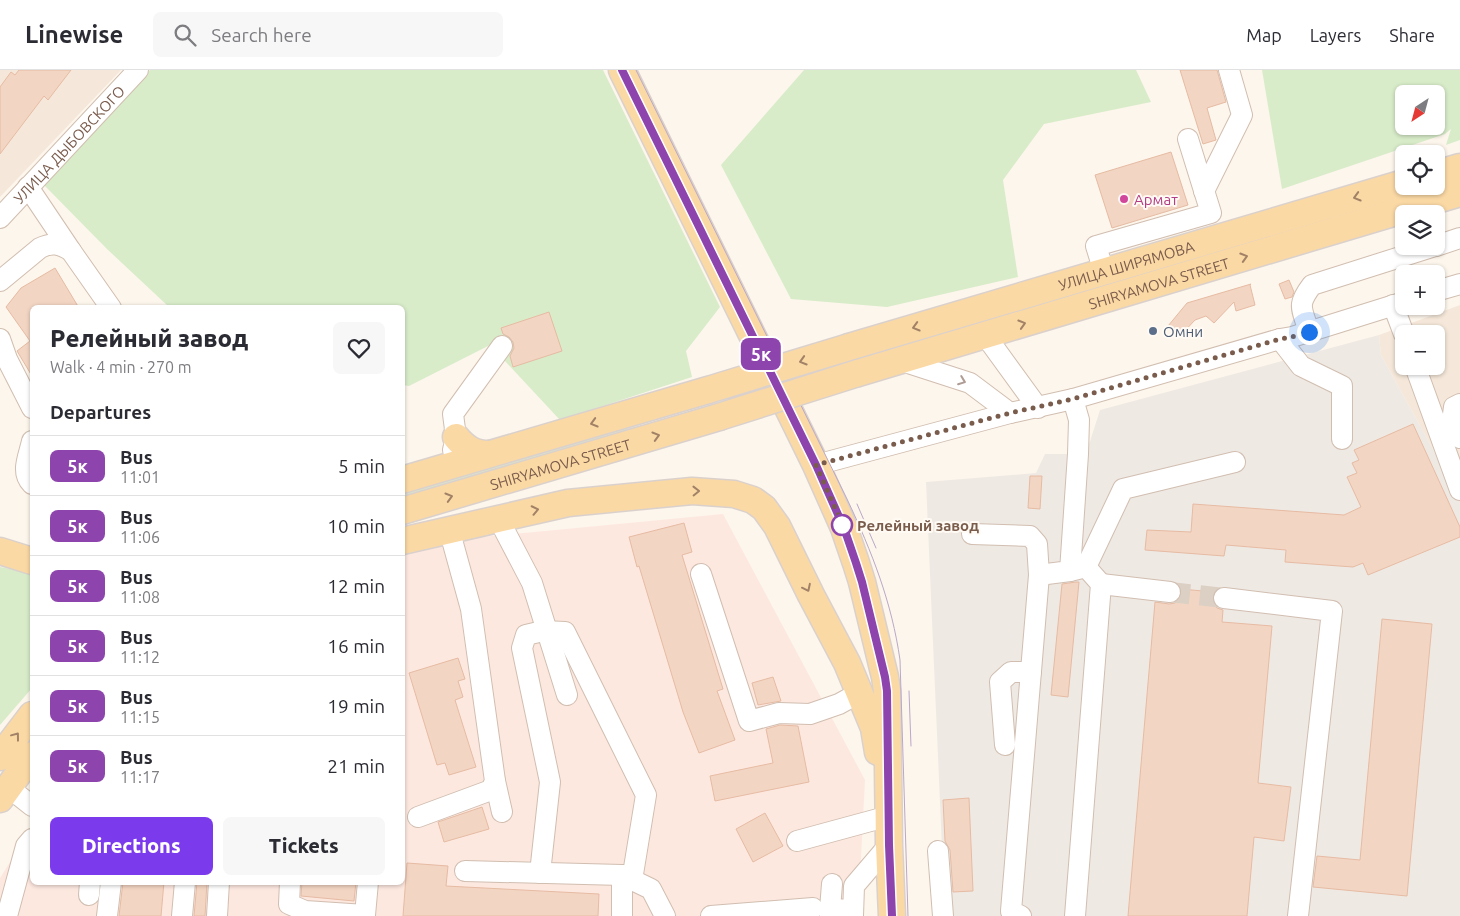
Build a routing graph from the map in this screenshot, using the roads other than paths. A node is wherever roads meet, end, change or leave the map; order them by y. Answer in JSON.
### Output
{"nodes":[{"id":1,"x":138,"y":70,"type":"edge"},
{"id":2,"x":622,"y":70,"type":"edge"},
{"id":3,"x":1228,"y":70,"type":"edge"},
{"id":4,"x":1188,"y":139,"type":"dead end"},
{"id":5,"x":1460,"y":167,"type":"edge"},
{"id":6,"x":1445,"y":171,"type":"edge"},
{"id":7,"x":1395,"y":187,"type":"edge"},
{"id":8,"x":28,"y":188,"type":"junction"},
{"id":9,"x":1204,"y":191,"type":"junction"},
{"id":10,"x":1460,"y":192,"type":"edge"},
{"id":11,"x":0,"y":218,"type":"edge"},
{"id":12,"x":1460,"y":238,"type":"edge"},
{"id":13,"x":1445,"y":243,"type":"edge"},
{"id":14,"x":71,"y":251,"type":"junction"},
{"id":15,"x":1407,"y":255,"type":"edge"},
{"id":16,"x":85,"y":269,"type":"junction"},
{"id":17,"x":1104,"y":272,"type":"junction"},
{"id":18,"x":0,"y":282,"type":"edge"},
{"id":19,"x":1460,"y":284,"type":"edge"},
{"id":20,"x":1445,"y":288,"type":"edge"},
{"id":21,"x":1395,"y":304,"type":"edge"},
{"id":22,"x":99,"y":305,"type":"edge"},
{"id":23,"x":109,"y":305,"type":"edge"},
{"id":24,"x":945,"y":319,"type":"junction"},
{"id":25,"x":1309,"y":332,"type":"junction"},
{"id":26,"x":985,"y":335,"type":"junction"},
{"id":27,"x":0,"y":339,"type":"edge"},
{"id":28,"x":1280,"y":339,"type":"junction"},
{"id":29,"x":952,"y":344,"type":"junction"},
{"id":30,"x":502,"y":346,"type":"dead end"},
{"id":31,"x":899,"y":360,"type":"junction"},
{"id":32,"x":1418,"y":375,"type":"edge"},
{"id":33,"x":1073,"y":399,"type":"junction"},
{"id":34,"x":30,"y":404,"type":"edge"},
{"id":35,"x":1460,"y":404,"type":"edge"},
{"id":36,"x":1038,"y":408,"type":"junction"},
{"id":37,"x":1010,"y":413,"type":"junction"},
{"id":38,"x":456,"y":437,"type":"junction"},
{"id":39,"x":1460,"y":438,"type":"edge"},
{"id":40,"x":1342,"y":439,"type":"dead end"},
{"id":41,"x":30,"y":452,"type":"edge"},
{"id":42,"x":489,"y":454,"type":"junction"},
{"id":43,"x":1235,"y":462,"type":"dead end"},
{"id":44,"x":816,"y":465,"type":"junction"},
{"id":45,"x":415,"y":476,"type":"edge"},
{"id":46,"x":30,"y":482,"type":"edge"},
{"id":47,"x":1460,"y":490,"type":"edge"},
{"id":48,"x":405,"y":510,"type":"edge"},
{"id":49,"x":498,"y":518,"type":"junction"},
{"id":50,"x":449,"y":529,"type":"junction"},
{"id":51,"x":972,"y":534,"type":"dead end"},
{"id":52,"x":405,"y":539,"type":"edge"},
{"id":53,"x":30,"y":546,"type":"edge"},
{"id":54,"x":0,"y":549,"type":"edge"},
{"id":55,"x":30,"y":559,"type":"edge"},
{"id":56,"x":1078,"y":569,"type":"junction"},
{"id":57,"x":701,"y":574,"type":"dead end"},
{"id":58,"x":1039,"y":575,"type":"junction"},
{"id":59,"x":862,"y":582,"type":"junction"},
{"id":60,"x":1101,"y":584,"type":"junction"},
{"id":61,"x":1170,"y":592,"type":"tunnel mouth"},
{"id":62,"x":1224,"y":598,"type":"tunnel mouth"},
{"id":63,"x":824,"y":620,"type":"junction"},
{"id":64,"x":547,"y":631,"type":"junction"},
{"id":65,"x":1031,"y":672,"type":"junction"},
{"id":66,"x":859,"y":693,"type":"junction"},
{"id":67,"x":568,"y":695,"type":"dead end"},
{"id":68,"x":30,"y":718,"type":"edge"},
{"id":69,"x":1005,"y":744,"type":"dead end"},
{"id":70,"x":0,"y":757,"type":"edge"},
{"id":71,"x":30,"y":758,"type":"edge"},
{"id":72,"x":495,"y":781,"type":"junction"},
{"id":73,"x":4,"y":793,"type":"edge"},
{"id":74,"x":30,"y":805,"type":"edge"},
{"id":75,"x":502,"y":812,"type":"dead end"},
{"id":76,"x":418,"y":817,"type":"dead end"},
{"id":77,"x":888,"y":828,"type":"junction"},
{"id":78,"x":30,"y":841,"type":"edge"},
{"id":79,"x":797,"y":841,"type":"dead end"},
{"id":80,"x":938,"y":851,"type":"dead end"},
{"id":81,"x":466,"y":871,"type":"dead end"},
{"id":82,"x":540,"y":873,"type":"junction"},
{"id":83,"x":627,"y":877,"type":"junction"},
{"id":84,"x":832,"y":884,"type":"dead end"},
{"id":85,"x":111,"y":885,"type":"edge"},
{"id":86,"x":185,"y":885,"type":"edge"},
{"id":87,"x":219,"y":885,"type":"edge"},
{"id":88,"x":290,"y":885,"type":"edge"},
{"id":89,"x":368,"y":885,"type":"edge"},
{"id":90,"x":825,"y":911,"type":"edge"},
{"id":91,"x":853,"y":913,"type":"edge"},
{"id":92,"x":7,"y":916,"type":"edge"},
{"id":93,"x":107,"y":916,"type":"edge"},
{"id":94,"x":182,"y":916,"type":"edge"},
{"id":95,"x":217,"y":916,"type":"edge"},
{"id":96,"x":622,"y":916,"type":"edge"},
{"id":97,"x":665,"y":916,"type":"edge"},
{"id":98,"x":711,"y":916,"type":"edge"},
{"id":99,"x":892,"y":916,"type":"edge"},
{"id":100,"x":943,"y":916,"type":"edge"},
{"id":101,"x":1021,"y":916,"type":"edge"},
{"id":102,"x":1075,"y":916,"type":"edge"},
{"id":103,"x":1298,"y":916,"type":"edge"}],
"edges":[{"from":1,"to":8,"type":"street","name":"УЛИЦА ДЫБОВСКОГО"},
{"from":2,"to":44,"type":"main road"},
{"from":3,"to":9,"type":"street"},
{"from":4,"to":9,"type":"street"},
{"from":5,"to":6,"type":"main road"},
{"from":7,"to":17,"type":"main road","name":"УЛИЦА ШИРЯМОВА","one_way":true},
{"from":8,"to":11,"type":"street","name":"УЛИЦА ДЫБОВСКОГО"},
{"from":8,"to":14,"type":"street"},
{"from":9,"to":17,"type":"street"},
{"from":26,"to":10,"type":"main road","name":"SHIRYAMOVA STREET","one_way":true},
{"from":12,"to":13,"type":"street"},
{"from":14,"to":16,"type":"street"},
{"from":14,"to":18,"type":"street"},
{"from":15,"to":25,"type":"street"},
{"from":16,"to":22,"type":"street"},
{"from":16,"to":23,"type":"street"},
{"from":17,"to":24,"type":"main road","name":"УЛИЦА ШИРЯМОВА"},
{"from":19,"to":20,"type":"street"},
{"from":21,"to":25,"type":"street"},
{"from":24,"to":29,"type":"main road"},
{"from":24,"to":42,"type":"main road","name":"УЛИЦА ШИРЯМОВА","one_way":true,"bridge":true},
{"from":25,"to":28,"type":"street"},
{"from":26,"to":29,"type":"main road","name":"SHIRYAMOVA STREET"},
{"from":26,"to":36,"type":"street"},
{"from":27,"to":34,"type":"street"},
{"from":28,"to":33,"type":"street"},
{"from":28,"to":40,"type":"street"},
{"from":29,"to":31,"type":"main road","name":"SHIRYAMOVA STREET"},
{"from":30,"to":38,"type":"street"},
{"from":31,"to":37,"type":"street","one_way":true},
{"from":48,"to":31,"type":"main road","name":"SHIRYAMOVA STREET","one_way":true,"bridge":true},
{"from":32,"to":47,"type":"street"},
{"from":33,"to":36,"type":"street"},
{"from":33,"to":56,"type":"street"},
{"from":35,"to":39,"type":"street"},
{"from":36,"to":37,"type":"street"},
{"from":37,"to":44,"type":"street"},
{"from":38,"to":42,"type":"main road"},
{"from":38,"to":45,"type":"street"},
{"from":41,"to":46,"type":"street"},
{"from":42,"to":45,"type":"main road","name":"УЛИЦА ШИРЯМОВА"},
{"from":43,"to":56,"type":"street"},
{"from":44,"to":59,"type":"main road"},
{"from":49,"to":50,"type":"main road"},
{"from":49,"to":63,"type":"main road","one_way":true},
{"from":49,"to":64,"type":"street"},
{"from":50,"to":52,"type":"main road"},
{"from":50,"to":72,"type":"street"},
{"from":51,"to":58,"type":"street"},
{"from":53,"to":54,"type":"main road"},
{"from":54,"to":55,"type":"main road"},
{"from":56,"to":58,"type":"street"},
{"from":56,"to":60,"type":"street"},
{"from":57,"to":66,"type":"street"},
{"from":58,"to":65,"type":"street"},
{"from":59,"to":63,"type":"main road"},
{"from":59,"to":77,"type":"main road"},
{"from":60,"to":61,"type":"street"},
{"from":60,"to":102,"type":"street"},
{"from":62,"to":103,"type":"street"},
{"from":63,"to":66,"type":"main road"},
{"from":64,"to":67,"type":"street"},
{"from":64,"to":82,"type":"street"},
{"from":64,"to":83,"type":"street"},
{"from":65,"to":69,"type":"street"},
{"from":65,"to":101,"type":"street"},
{"from":66,"to":77,"type":"main road"},
{"from":70,"to":68,"type":"main road","one_way":true},
{"from":71,"to":73,"type":"main road"},
{"from":72,"to":75,"type":"street"},
{"from":72,"to":76,"type":"street"},
{"from":73,"to":74,"type":"street"},
{"from":77,"to":79,"type":"street"},
{"from":77,"to":91,"type":"street"},
{"from":77,"to":99,"type":"main road"},
{"from":78,"to":92,"type":"street"},
{"from":80,"to":100,"type":"street"},
{"from":81,"to":82,"type":"street"},
{"from":82,"to":83,"type":"street"},
{"from":83,"to":96,"type":"street"},
{"from":83,"to":97,"type":"street"},
{"from":84,"to":90,"type":"street"},
{"from":85,"to":93,"type":"street"},
{"from":86,"to":94,"type":"street"},
{"from":87,"to":95,"type":"street"},
{"from":88,"to":89,"type":"street"},
{"from":90,"to":91,"type":"street"},
{"from":90,"to":98,"type":"street"}]}
